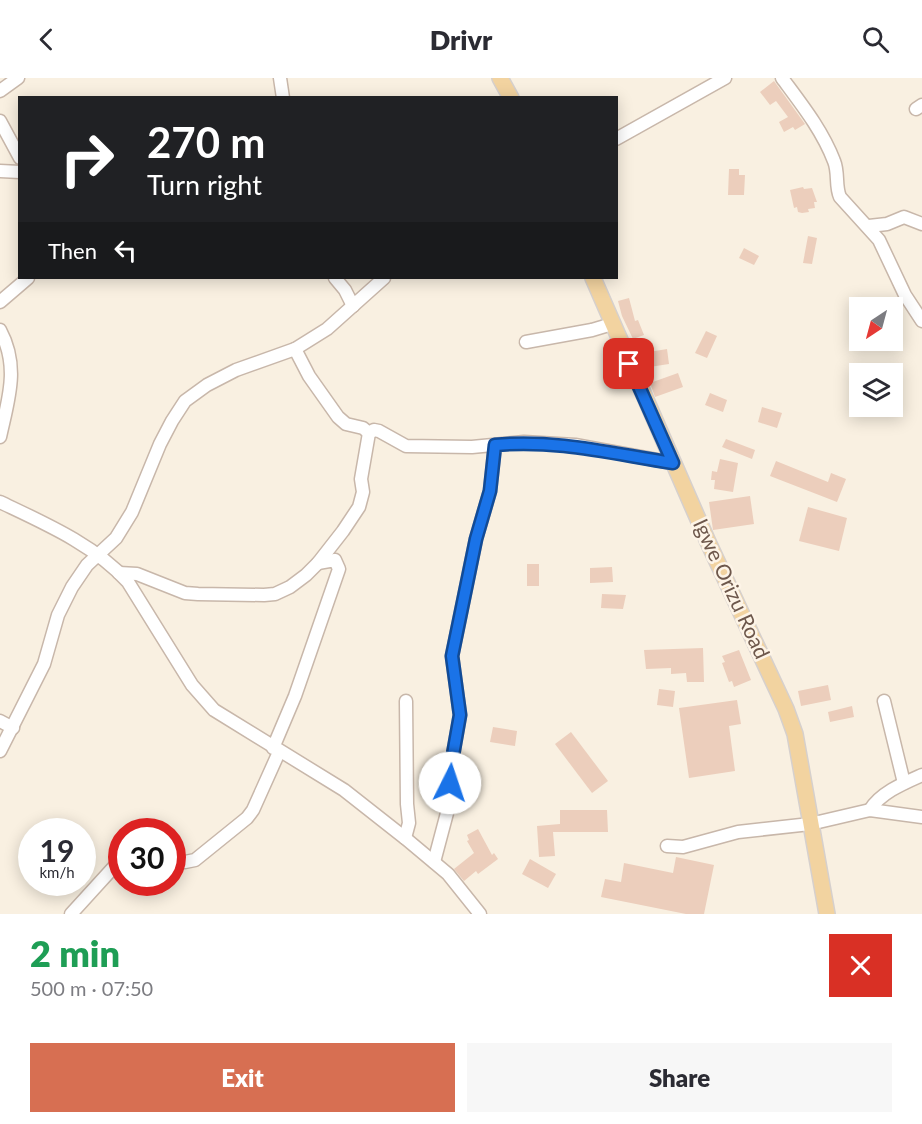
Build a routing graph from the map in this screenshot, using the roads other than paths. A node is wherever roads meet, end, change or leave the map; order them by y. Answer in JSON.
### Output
{"nodes":[{"id":1,"x":18,"y":78,"type":"edge"},
{"id":2,"x":280,"y":78,"type":"edge"},
{"id":3,"x":501,"y":78,"type":"edge"},
{"id":4,"x":725,"y":78,"type":"edge"},
{"id":5,"x":782,"y":78,"type":"edge"},
{"id":6,"x":0,"y":92,"type":"edge"},
{"id":7,"x":283,"y":96,"type":"edge"},
{"id":8,"x":510,"y":96,"type":"edge"},
{"id":9,"x":0,"y":121,"type":"edge"},
{"id":10,"x":618,"y":138,"type":"edge"},
{"id":11,"x":18,"y":154,"type":"edge"},
{"id":12,"x":0,"y":171,"type":"edge"},
{"id":13,"x":18,"y":172,"type":"edge"},
{"id":14,"x":922,"y":224,"type":"edge"},
{"id":15,"x":868,"y":226,"type":"junction"},
{"id":16,"x":27,"y":279,"type":"edge"},
{"id":17,"x":336,"y":279,"type":"edge"},
{"id":18,"x":383,"y":279,"type":"edge"},
{"id":19,"x":593,"y":279,"type":"edge"},
{"id":20,"x":0,"y":302,"type":"edge"},
{"id":21,"x":353,"y":306,"type":"junction"},
{"id":22,"x":922,"y":321,"type":"edge"},
{"id":23,"x":612,"y":324,"type":"junction"},
{"id":24,"x":0,"y":330,"type":"edge"},
{"id":25,"x":526,"y":342,"type":"dead end"},
{"id":26,"x":296,"y":349,"type":"junction"},
{"id":27,"x":369,"y":433,"type":"junction"},
{"id":28,"x":0,"y":437,"type":"edge"},
{"id":29,"x":495,"y":445,"type":"junction"},
{"id":30,"x":673,"y":463,"type":"junction"},
{"id":31,"x":0,"y":502,"type":"edge"},
{"id":32,"x":97,"y":555,"type":"junction"},
{"id":33,"x":318,"y":563,"type":"junction"},
{"id":34,"x":119,"y":573,"type":"junction"},
{"id":35,"x":406,"y":701,"type":"dead end"},
{"id":36,"x":884,"y":701,"type":"dead end"},
{"id":37,"x":0,"y":721,"type":"edge"},
{"id":38,"x":13,"y":728,"type":"junction"},
{"id":39,"x":276,"y":750,"type":"junction"},
{"id":40,"x":0,"y":751,"type":"edge"},
{"id":41,"x":922,"y":775,"type":"edge"},
{"id":42,"x":904,"y":783,"type":"junction"},
{"id":43,"x":870,"y":810,"type":"junction"},
{"id":44,"x":922,"y":817,"type":"edge"},
{"id":45,"x":810,"y":824,"type":"junction"},
{"id":46,"x":405,"y":838,"type":"junction"},
{"id":47,"x":667,"y":846,"type":"dead end"},
{"id":48,"x":186,"y":862,"type":"edge"},
{"id":49,"x":434,"y":862,"type":"junction"},
{"id":50,"x":108,"y":873,"type":"edge"},
{"id":51,"x":71,"y":914,"type":"edge"},
{"id":52,"x":480,"y":914,"type":"edge"},
{"id":53,"x":827,"y":914,"type":"edge"}],
"edges":[{"from":1,"to":6,"type":"street"},
{"from":2,"to":7,"type":"street"},
{"from":3,"to":8,"type":"main road"},
{"from":4,"to":10,"type":"street"},
{"from":5,"to":15,"type":"street"},
{"from":9,"to":11,"type":"street"},
{"from":12,"to":13,"type":"street"},
{"from":14,"to":15,"type":"street"},
{"from":15,"to":22,"type":"street"},
{"from":16,"to":20,"type":"street"},
{"from":17,"to":21,"type":"street"},
{"from":18,"to":21,"type":"street"},
{"from":19,"to":23,"type":"main road","name":"Igwe Orizu Road"},
{"from":21,"to":26,"type":"street"},
{"from":23,"to":25,"type":"street"},
{"from":23,"to":30,"type":"main road","name":"Igwe Orizu Road"},
{"from":24,"to":28,"type":"street"},
{"from":26,"to":27,"type":"street"},
{"from":26,"to":32,"type":"street"},
{"from":27,"to":29,"type":"street"},
{"from":27,"to":33,"type":"street"},
{"from":29,"to":30,"type":"street"},
{"from":29,"to":49,"type":"street"},
{"from":30,"to":45,"type":"main road","name":"Igwe Orizu Road"},
{"from":31,"to":32,"type":"street"},
{"from":32,"to":34,"type":"street"},
{"from":32,"to":38,"type":"street"},
{"from":33,"to":34,"type":"street"},
{"from":33,"to":39,"type":"street"},
{"from":34,"to":39,"type":"street"},
{"from":35,"to":46,"type":"street"},
{"from":36,"to":42,"type":"street"},
{"from":37,"to":38,"type":"street"},
{"from":38,"to":40,"type":"street"},
{"from":39,"to":46,"type":"street"},
{"from":39,"to":48,"type":"street"},
{"from":41,"to":42,"type":"street"},
{"from":42,"to":43,"type":"street"},
{"from":43,"to":44,"type":"street"},
{"from":43,"to":45,"type":"street"},
{"from":45,"to":47,"type":"street"},
{"from":45,"to":53,"type":"main road","name":"Igwe Orizu Road"},
{"from":46,"to":49,"type":"street"},
{"from":49,"to":52,"type":"street"},
{"from":50,"to":51,"type":"street"}]}
